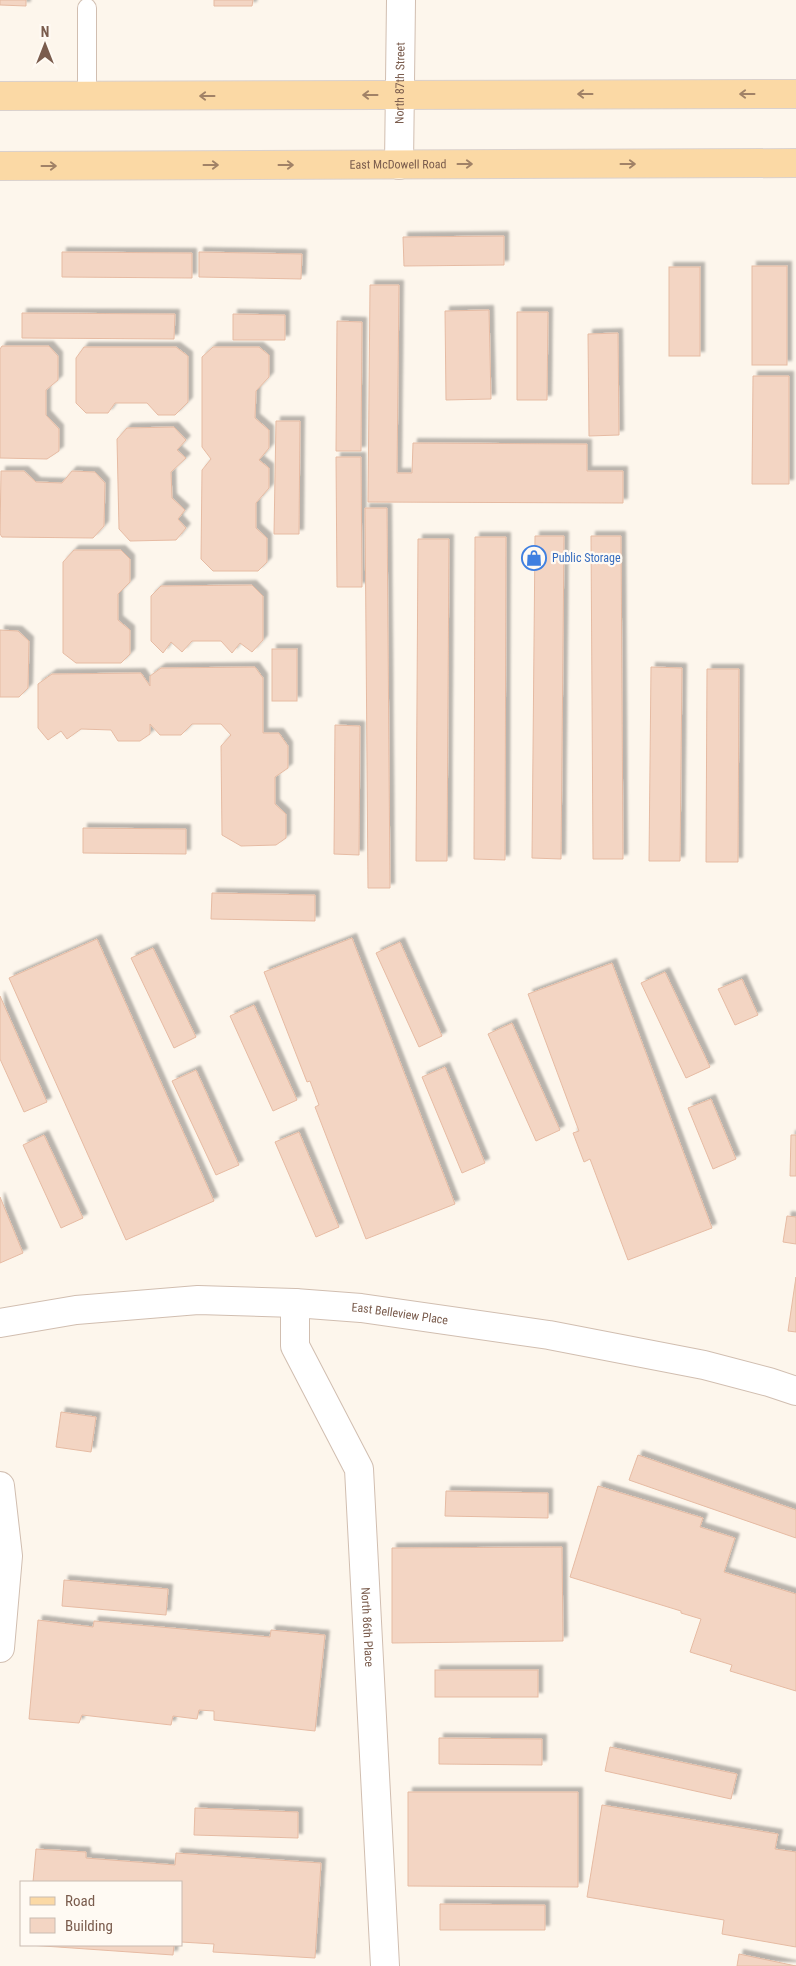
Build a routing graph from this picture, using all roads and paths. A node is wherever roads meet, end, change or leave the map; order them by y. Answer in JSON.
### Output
{"nodes":[{"id":1,"x":401,"y":0,"type":"edge"},
{"id":2,"x":87,"y":8,"type":"dead end"},
{"id":3,"x":796,"y":94,"type":"edge"},
{"id":4,"x":400,"y":95,"type":"junction"},
{"id":5,"x":0,"y":96,"type":"edge"},
{"id":6,"x":87,"y":96,"type":"junction"},
{"id":7,"x":399,"y":164,"type":"junction"},
{"id":8,"x":796,"y":164,"type":"edge"},
{"id":9,"x":0,"y":166,"type":"edge"},
{"id":10,"x":294,"y":1303,"type":"junction"},
{"id":11,"x":0,"y":1323,"type":"edge"},
{"id":12,"x":796,"y":1391,"type":"edge"},
{"id":13,"x":0,"y":1486,"type":"edge"},
{"id":14,"x":0,"y":1648,"type":"edge"},
{"id":15,"x":385,"y":1966,"type":"edge"}],
"edges":[{"from":1,"to":4,"type":"street","name":"North 87th Street"},
{"from":2,"to":6,"type":"lane"},
{"from":3,"to":4,"type":"main road","one_way":true},
{"from":4,"to":6,"type":"main road","one_way":true},
{"from":4,"to":7,"type":"street","name":"North 87th Street"},
{"from":5,"to":6,"type":"main road"},
{"from":7,"to":8,"type":"main road","name":"East McDowell Road","one_way":true},
{"from":9,"to":7,"type":"main road","name":"East McDowell Road","one_way":true},
{"from":10,"to":11,"type":"street","name":"East Belleview Place"},
{"from":10,"to":12,"type":"street","name":"East Belleview Place"},
{"from":10,"to":15,"type":"street","name":"North 86th Place"},
{"from":13,"to":14,"type":"street"}]}
